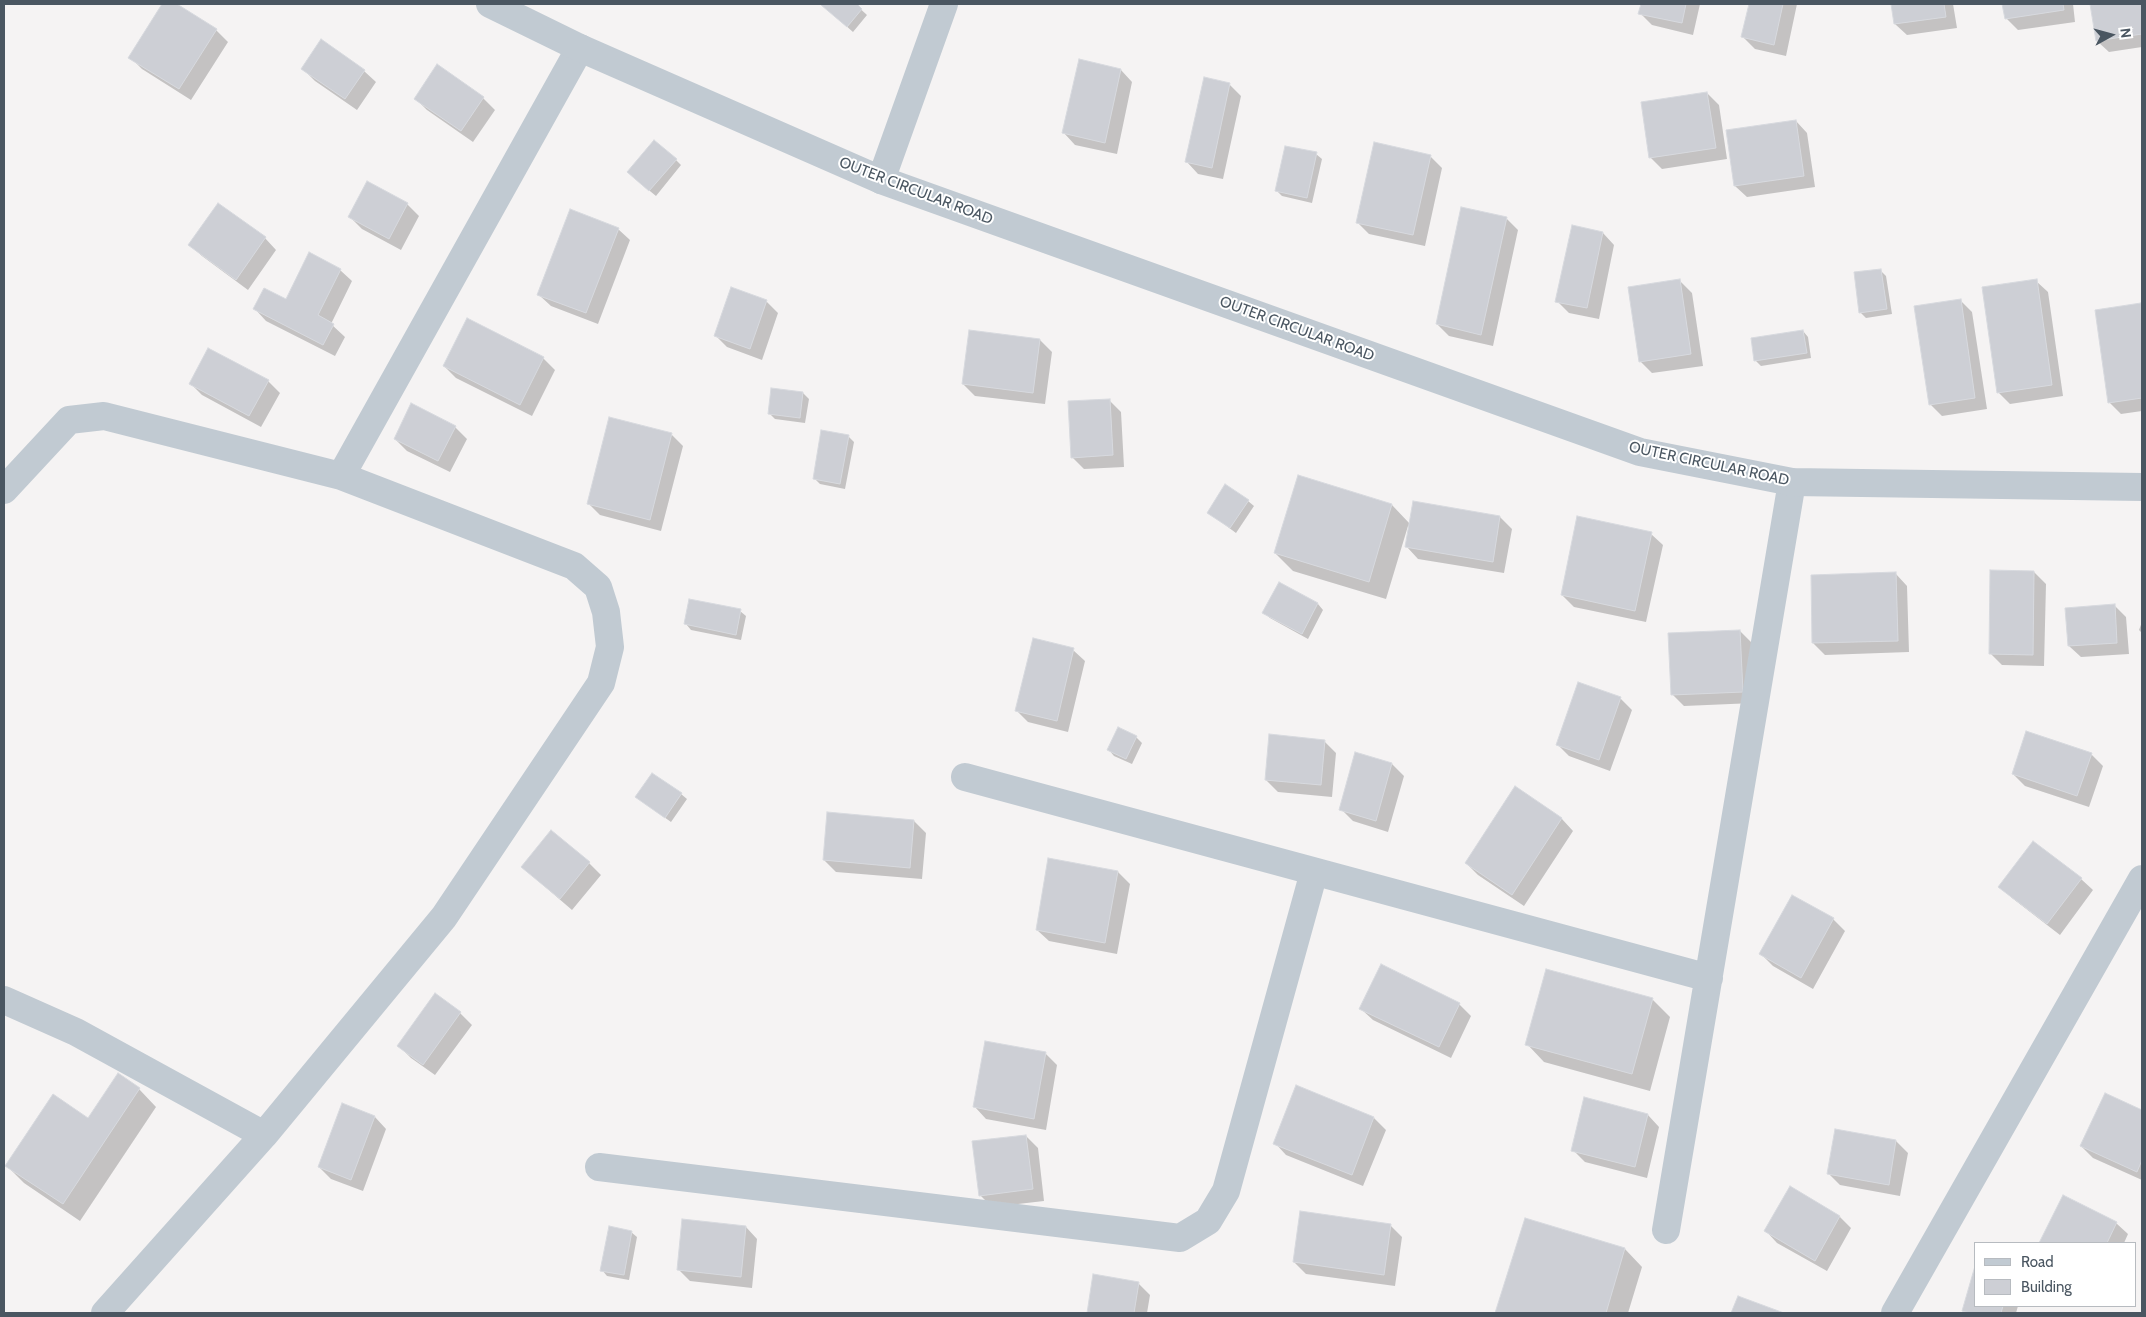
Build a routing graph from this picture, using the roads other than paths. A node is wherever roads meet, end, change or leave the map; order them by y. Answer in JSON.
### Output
{"nodes":[{"id":1,"x":490,"y":4,"type":"edge"},
{"id":2,"x":944,"y":4,"type":"edge"},
{"id":3,"x":580,"y":48,"type":"junction"},
{"id":4,"x":881,"y":180,"type":"junction"},
{"id":5,"x":340,"y":476,"type":"junction"},
{"id":6,"x":1792,"y":482,"type":"junction"},
{"id":7,"x":2142,"y":487,"type":"edge"},
{"id":8,"x":4,"y":490,"type":"edge"},
{"id":9,"x":965,"y":777,"type":"dead end"},
{"id":10,"x":1314,"y":872,"type":"junction"},
{"id":11,"x":2142,"y":879,"type":"edge"},
{"id":12,"x":1709,"y":978,"type":"junction"},
{"id":13,"x":4,"y":1000,"type":"edge"},
{"id":14,"x":264,"y":1135,"type":"junction"},
{"id":15,"x":599,"y":1167,"type":"dead end"},
{"id":16,"x":1666,"y":1230,"type":"dead end"},
{"id":17,"x":105,"y":1313,"type":"edge"},
{"id":18,"x":1896,"y":1313,"type":"edge"}],
"edges":[{"from":1,"to":3,"type":"street","name":"OUTER CIRCULAR ROAD"},
{"from":2,"to":4,"type":"street"},
{"from":3,"to":4,"type":"street","name":"OUTER CIRCULAR ROAD"},
{"from":3,"to":5,"type":"street"},
{"from":4,"to":6,"type":"street","name":"OUTER CIRCULAR ROAD"},
{"from":5,"to":8,"type":"street"},
{"from":5,"to":14,"type":"street"},
{"from":6,"to":7,"type":"street","name":"OUTER CIRCULAR ROAD"},
{"from":6,"to":12,"type":"street"},
{"from":9,"to":10,"type":"street"},
{"from":10,"to":12,"type":"street"},
{"from":10,"to":15,"type":"street"},
{"from":11,"to":18,"type":"street"},
{"from":12,"to":16,"type":"street"},
{"from":13,"to":14,"type":"street"},
{"from":14,"to":17,"type":"street"}]}
